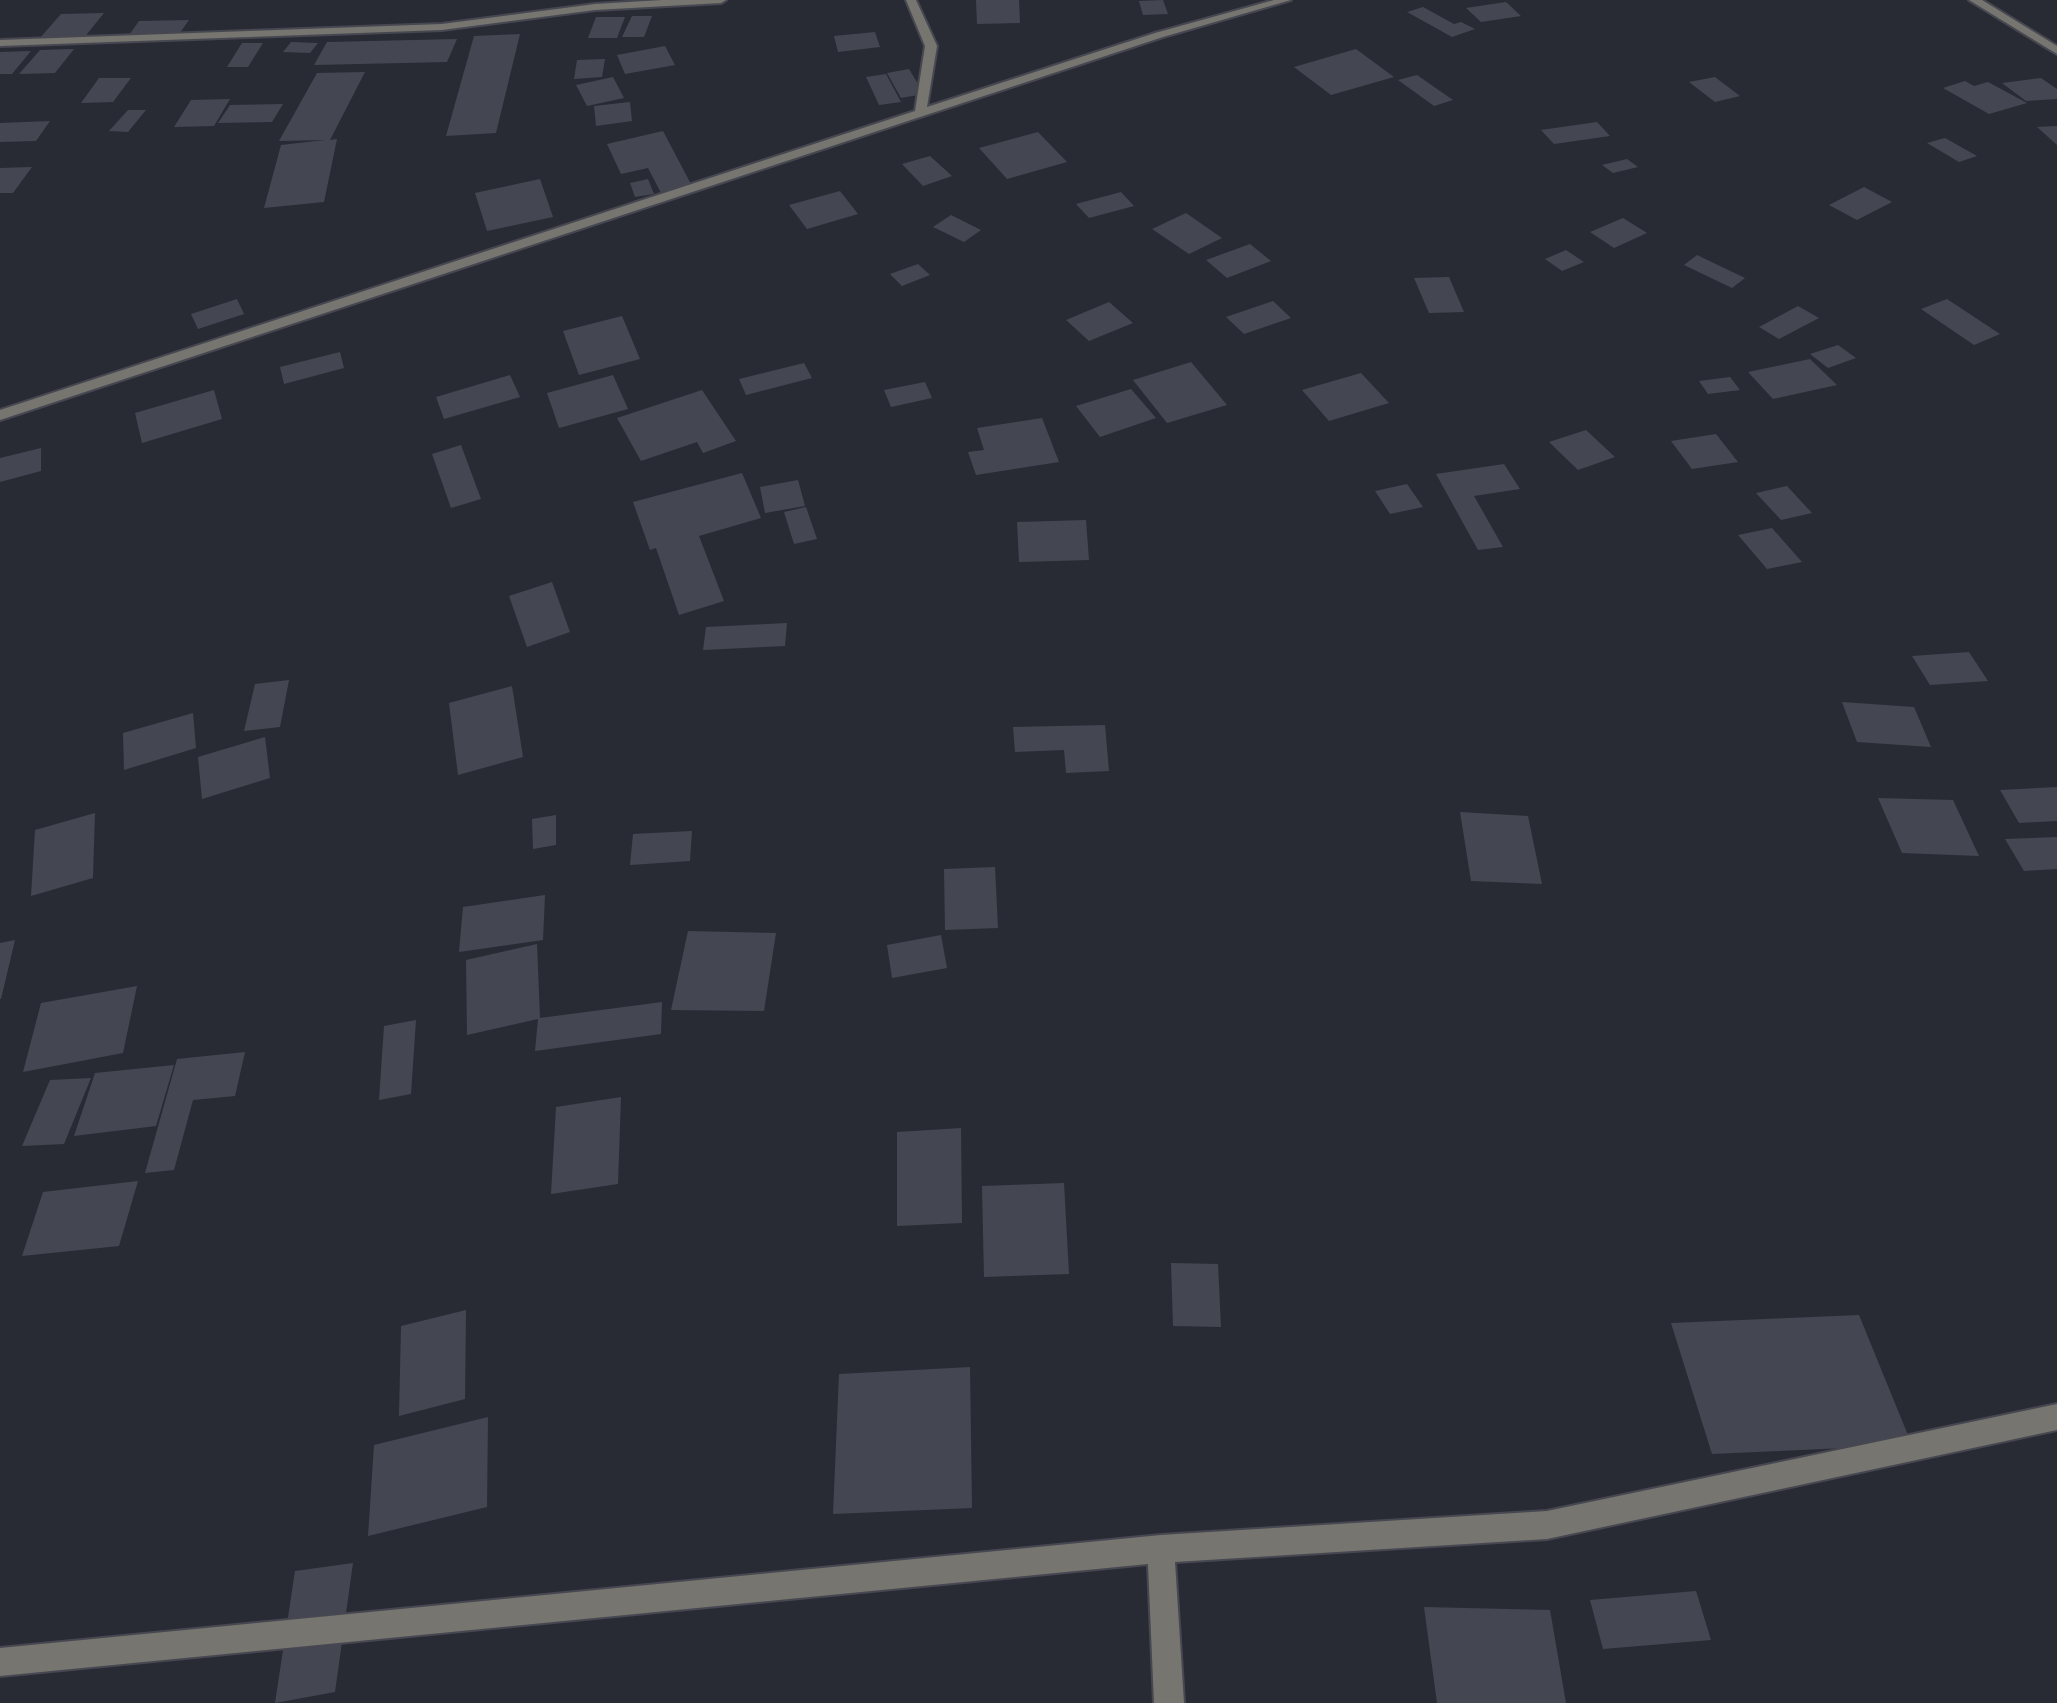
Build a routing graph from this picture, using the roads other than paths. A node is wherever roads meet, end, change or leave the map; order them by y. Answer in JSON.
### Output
{"nodes":[{"id":1,"x":721,"y":0,"type":"edge"},
{"id":2,"x":911,"y":0,"type":"edge"},
{"id":3,"x":1286,"y":0,"type":"edge"},
{"id":4,"x":1974,"y":0,"type":"edge"},
{"id":5,"x":0,"y":43,"type":"edge"},
{"id":6,"x":2057,"y":51,"type":"edge"},
{"id":7,"x":920,"y":115,"type":"junction"},
{"id":8,"x":0,"y":415,"type":"edge"},
{"id":9,"x":2057,"y":1417,"type":"edge"},
{"id":10,"x":1161,"y":1549,"type":"junction"},
{"id":11,"x":0,"y":1662,"type":"edge"},
{"id":12,"x":1169,"y":1703,"type":"edge"}],
"edges":[{"from":1,"to":5,"type":"street"},
{"from":2,"to":7,"type":"street"},
{"from":3,"to":7,"type":"street"},
{"from":4,"to":6,"type":"street"},
{"from":7,"to":8,"type":"street"},
{"from":9,"to":10,"type":"street"},
{"from":10,"to":11,"type":"street"},
{"from":10,"to":12,"type":"street"}]}
